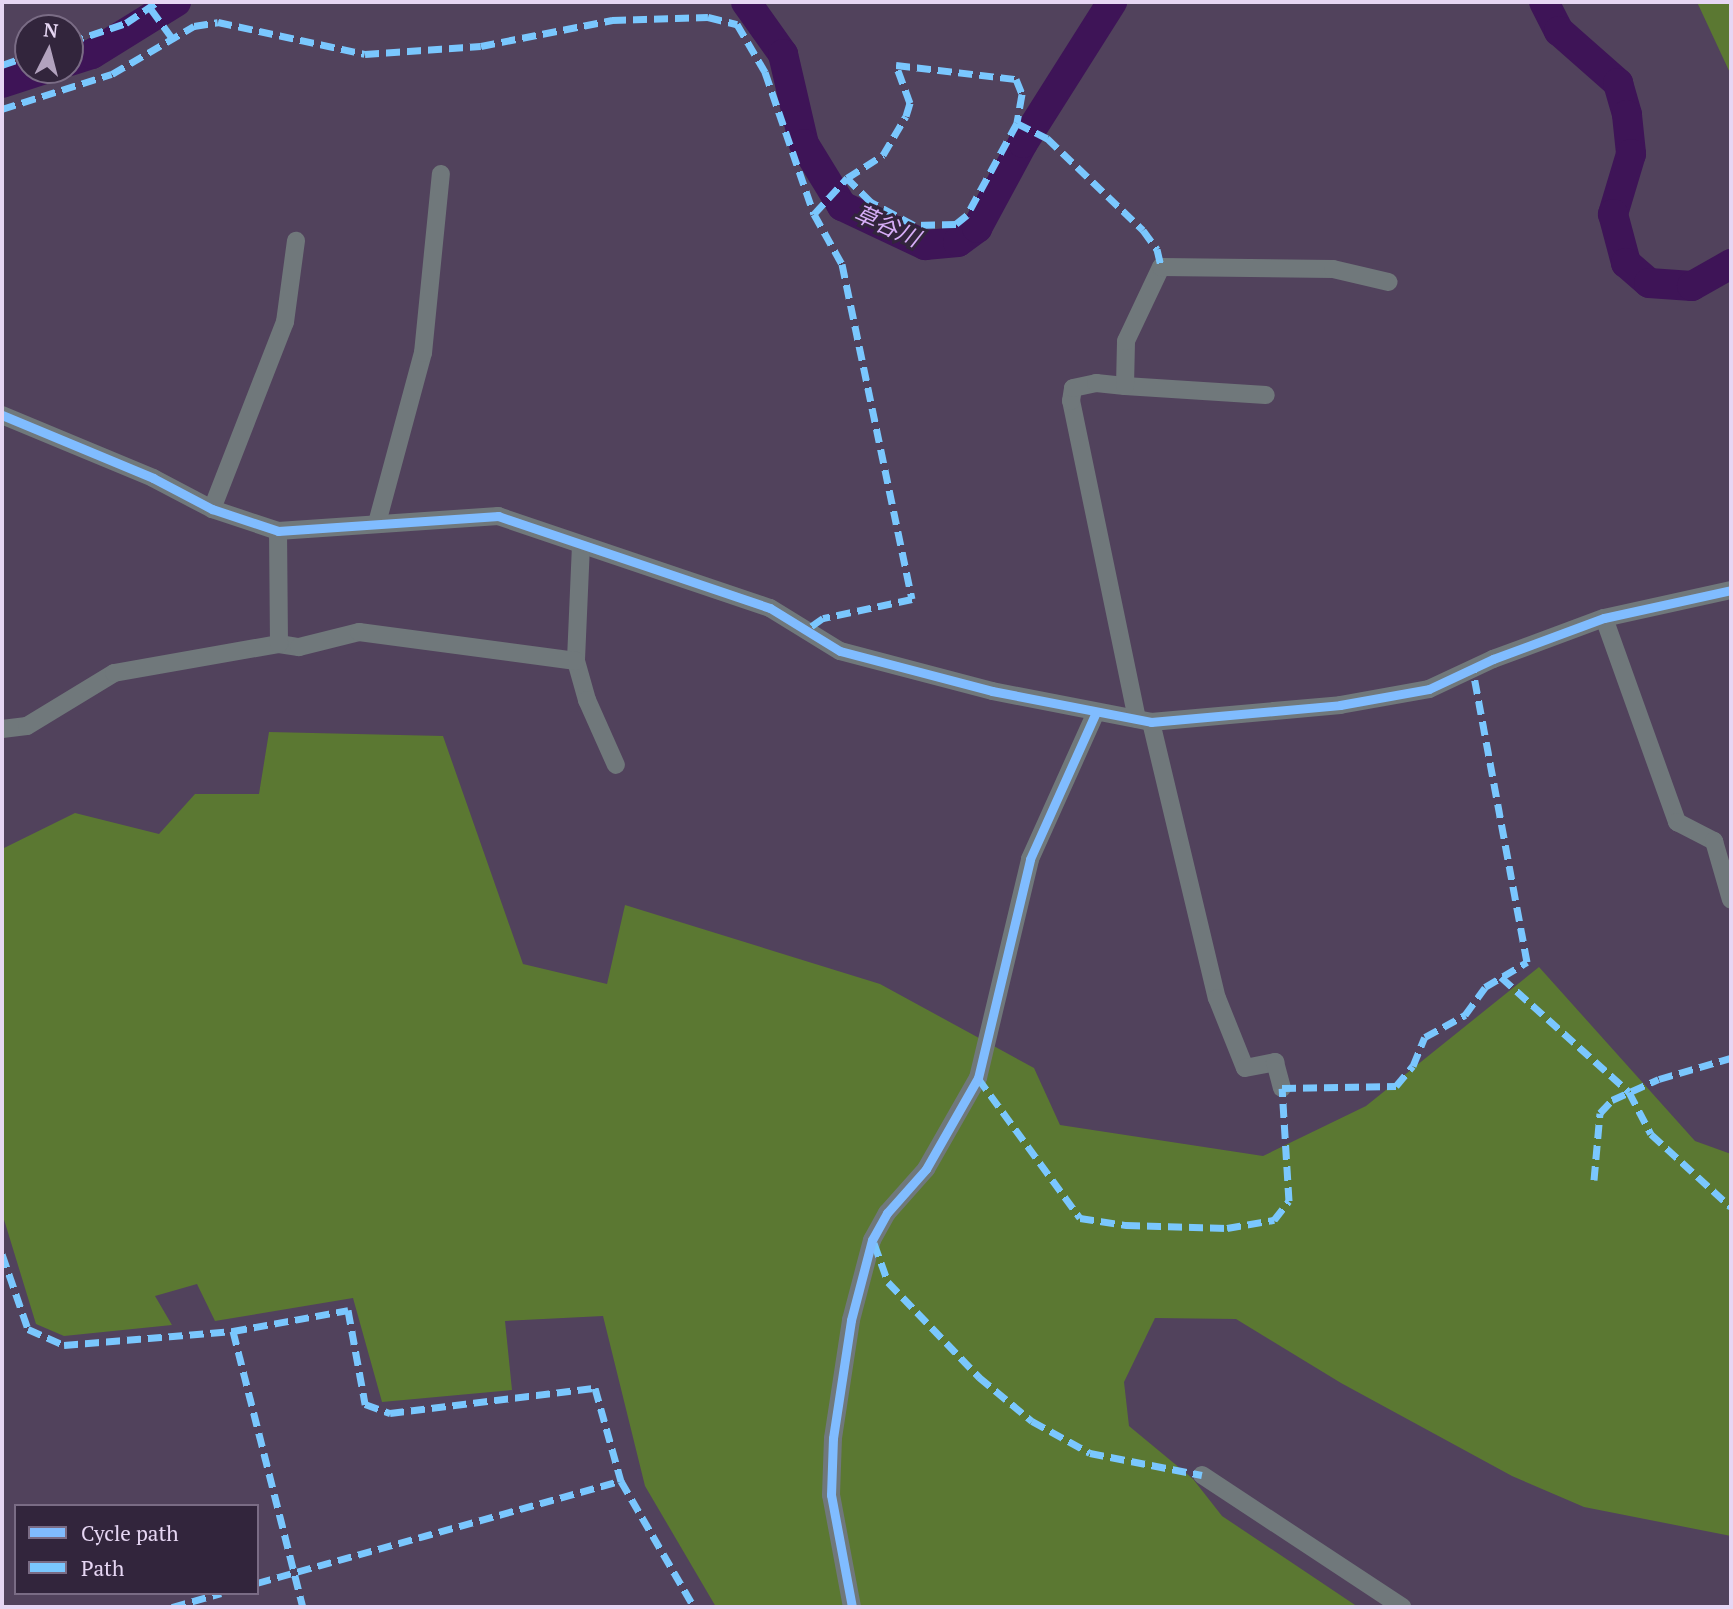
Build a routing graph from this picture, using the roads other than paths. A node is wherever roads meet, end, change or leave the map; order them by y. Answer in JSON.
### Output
{"nodes":[{"id":1,"x":441,"y":174,"type":"dead end"},
{"id":2,"x":296,"y":242,"type":"dead end"},
{"id":3,"x":1389,"y":282,"type":"dead end"},
{"id":4,"x":1125,"y":386,"type":"junction"},
{"id":5,"x":1266,"y":395,"type":"dead end"},
{"id":6,"x":2,"y":415,"type":"edge"},
{"id":7,"x":212,"y":509,"type":"junction"},
{"id":8,"x":377,"y":523,"type":"junction"},
{"id":9,"x":278,"y":531,"type":"junction"},
{"id":10,"x":582,"y":545,"type":"junction"},
{"id":11,"x":1731,"y":590,"type":"edge"},
{"id":12,"x":1604,"y":618,"type":"junction"},
{"id":13,"x":279,"y":644,"type":"junction"},
{"id":14,"x":576,"y":661,"type":"junction"},
{"id":15,"x":1096,"y":712,"type":"junction"},
{"id":16,"x":1144,"y":721,"type":"junction"},
{"id":17,"x":2,"y":730,"type":"edge"},
{"id":18,"x":616,"y":765,"type":"dead end"},
{"id":19,"x":1731,"y":901,"type":"edge"},
{"id":20,"x":1282,"y":1088,"type":"dead end"},
{"id":21,"x":1202,"y":1475,"type":"dead end"},
{"id":22,"x":852,"y":1607,"type":"edge"},
{"id":23,"x":1402,"y":1607,"type":"edge"}],
"edges":[{"from":1,"to":8,"type":"street"},
{"from":2,"to":7,"type":"street"},
{"from":3,"to":4,"type":"street"},
{"from":4,"to":5,"type":"street"},
{"from":4,"to":16,"type":"street"},
{"from":6,"to":7,"type":"street"},
{"from":7,"to":9,"type":"street"},
{"from":8,"to":9,"type":"street"},
{"from":8,"to":10,"type":"street"},
{"from":9,"to":13,"type":"street"},
{"from":10,"to":14,"type":"street"},
{"from":10,"to":15,"type":"street"},
{"from":11,"to":12,"type":"street"},
{"from":12,"to":16,"type":"street"},
{"from":12,"to":19,"type":"street"},
{"from":13,"to":14,"type":"street"},
{"from":13,"to":17,"type":"street"},
{"from":14,"to":18,"type":"street"},
{"from":15,"to":16,"type":"street"},
{"from":15,"to":22,"type":"street"},
{"from":16,"to":20,"type":"street"},
{"from":21,"to":23,"type":"street"}]}
